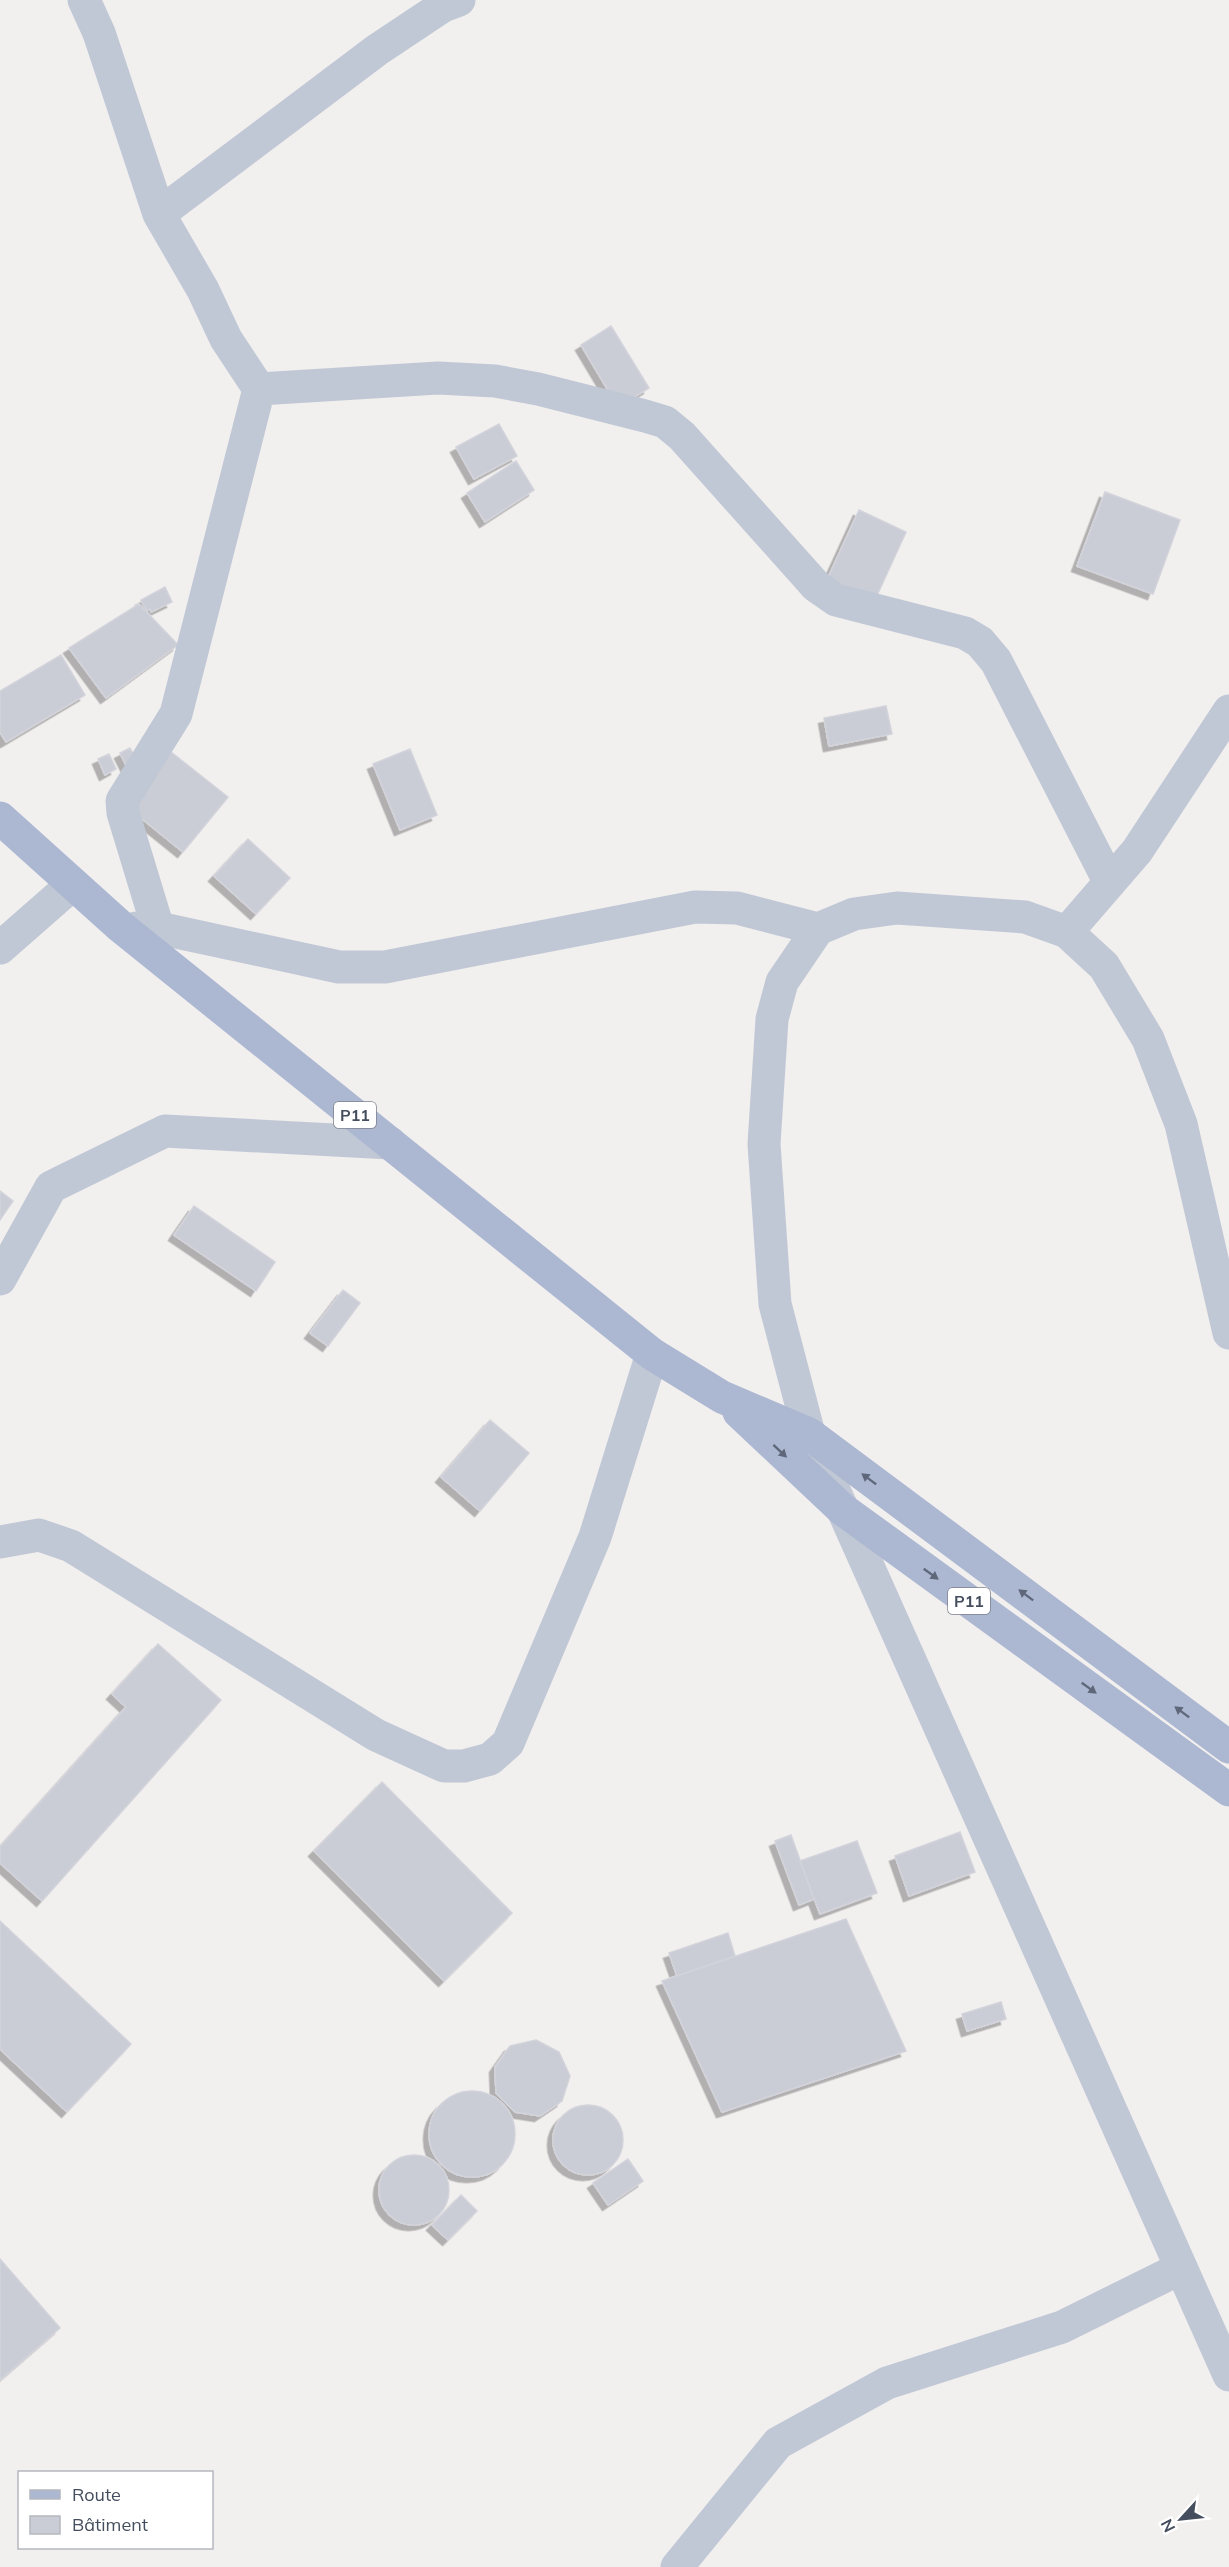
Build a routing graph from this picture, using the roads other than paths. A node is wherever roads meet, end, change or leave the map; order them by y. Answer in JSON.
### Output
{"nodes":[{"id":1,"x":84,"y":0,"type":"edge"},
{"id":2,"x":459,"y":0,"type":"edge"},
{"id":3,"x":159,"y":214,"type":"junction"},
{"id":4,"x":259,"y":389,"type":"junction"},
{"id":5,"x":1229,"y":711,"type":"edge"},
{"id":6,"x":0,"y":818,"type":"edge"},
{"id":7,"x":1109,"y":881,"type":"junction"},
{"id":8,"x":73,"y":884,"type":"junction"},
{"id":9,"x":121,"y":927,"type":"junction"},
{"id":10,"x":158,"y":928,"type":"junction"},
{"id":11,"x":818,"y":929,"type":"junction"},
{"id":12,"x":1067,"y":932,"type":"junction"},
{"id":13,"x":0,"y":948,"type":"edge"},
{"id":14,"x":390,"y":1143,"type":"junction"},
{"id":15,"x":0,"y":1279,"type":"edge"},
{"id":16,"x":1229,"y":1333,"type":"edge"},
{"id":17,"x":652,"y":1354,"type":"junction"},
{"id":18,"x":722,"y":1397,"type":"junction"},
{"id":19,"x":809,"y":1434,"type":"junction"},
{"id":20,"x":842,"y":1509,"type":"junction"},
{"id":21,"x":0,"y":1542,"type":"edge"},
{"id":22,"x":1229,"y":1747,"type":"edge"},
{"id":23,"x":1229,"y":1790,"type":"edge"},
{"id":24,"x":1181,"y":2268,"type":"junction"},
{"id":25,"x":1229,"y":2375,"type":"edge"},
{"id":26,"x":677,"y":2567,"type":"edge"}],
"edges":[{"from":1,"to":3,"type":"street"},
{"from":2,"to":3,"type":"street"},
{"from":3,"to":4,"type":"street"},
{"from":4,"to":7,"type":"street"},
{"from":4,"to":10,"type":"street"},
{"from":5,"to":7,"type":"street"},
{"from":6,"to":8,"type":"main road","number":"P11"},
{"from":7,"to":12,"type":"street"},
{"from":8,"to":9,"type":"main road","number":"P11"},
{"from":8,"to":13,"type":"street"},
{"from":9,"to":10,"type":"street"},
{"from":9,"to":14,"type":"main road","number":"P11"},
{"from":10,"to":11,"type":"street"},
{"from":11,"to":12,"type":"street"},
{"from":11,"to":19,"type":"street"},
{"from":12,"to":16,"type":"street"},
{"from":14,"to":15,"type":"street"},
{"from":14,"to":17,"type":"main road","number":"P11"},
{"from":17,"to":18,"type":"main road","number":"P11"},
{"from":17,"to":21,"type":"street"},
{"from":18,"to":19,"type":"main road","number":"P11"},
{"from":18,"to":20,"type":"main road","number":"P11","one_way":true},
{"from":19,"to":20,"type":"street"},
{"from":22,"to":19,"type":"main road","number":"P11","one_way":true},
{"from":20,"to":23,"type":"main road","number":"P11","one_way":true},
{"from":20,"to":24,"type":"street"},
{"from":24,"to":25,"type":"street"},
{"from":24,"to":26,"type":"street"}]}
